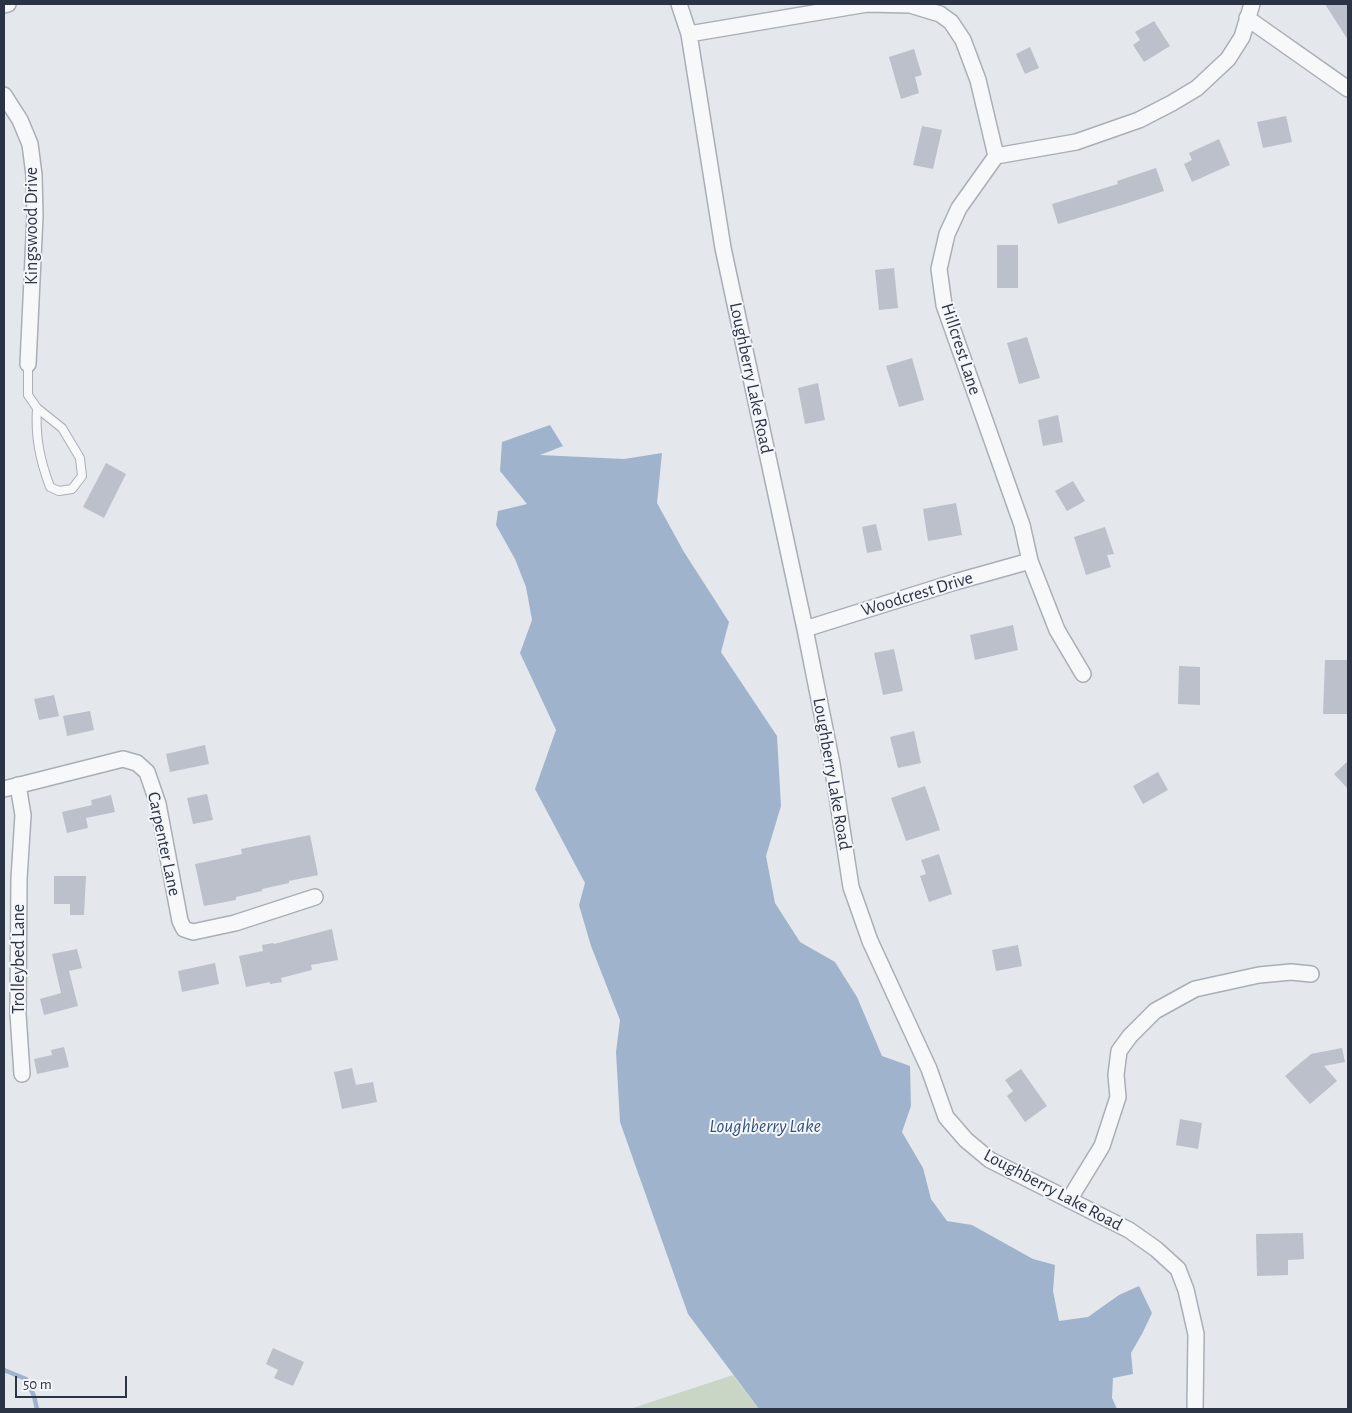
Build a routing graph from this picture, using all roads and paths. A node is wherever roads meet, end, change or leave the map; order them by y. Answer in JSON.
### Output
{"nodes":[{"id":1,"x":8,"y":4,"type":"edge"},
{"id":2,"x":678,"y":4,"type":"edge"},
{"id":3,"x":4,"y":5,"type":"edge"},
{"id":4,"x":1250,"y":11,"type":"edge"},
{"id":5,"x":689,"y":34,"type":"junction"},
{"id":6,"x":1348,"y":89,"type":"edge"},
{"id":7,"x":4,"y":95,"type":"edge"},
{"id":8,"x":996,"y":156,"type":"junction"},
{"id":9,"x":28,"y":364,"type":"joint"},
{"id":10,"x":37,"y":408,"type":"junction"},
{"id":11,"x":1030,"y":561,"type":"junction"},
{"id":12,"x":805,"y":629,"type":"junction"},
{"id":13,"x":1083,"y":674,"type":"dead end"},
{"id":14,"x":11,"y":787,"type":"edge"},
{"id":15,"x":316,"y":897,"type":"dead end"},
{"id":16,"x":1310,"y":974,"type":"dead end"},
{"id":17,"x":22,"y":1074,"type":"dead end"},
{"id":18,"x":1069,"y":1200,"type":"junction"},
{"id":19,"x":1195,"y":1409,"type":"edge"}],
"edges":[{"from":1,"to":3,"type":"street"},
{"from":2,"to":5,"type":"street","name":"Loughberry Lake Road"},
{"from":4,"to":6,"type":"street"},
{"from":4,"to":8,"type":"street"},
{"from":5,"to":8,"type":"street"},
{"from":5,"to":12,"type":"street","name":"Loughberry Lake Road"},
{"from":7,"to":9,"type":"street","name":"Kingswood Drive"},
{"from":8,"to":11,"type":"street","name":"Hillcrest Lane"},
{"from":9,"to":10,"type":"lane"},
{"from":10,"to":10,"type":"lane"},
{"from":11,"to":12,"type":"street","name":"Woodcrest Drive"},
{"from":11,"to":13,"type":"street","name":"Hillcrest Lane"},
{"from":12,"to":18,"type":"street","name":"Loughberry Lake Road"},
{"from":14,"to":15,"type":"street","name":"Carpenter Lane"},
{"from":14,"to":17,"type":"street","name":"Trolleybed Lane"},
{"from":16,"to":18,"type":"street"},
{"from":18,"to":19,"type":"street","name":"Loughberry Lake Road"}]}
